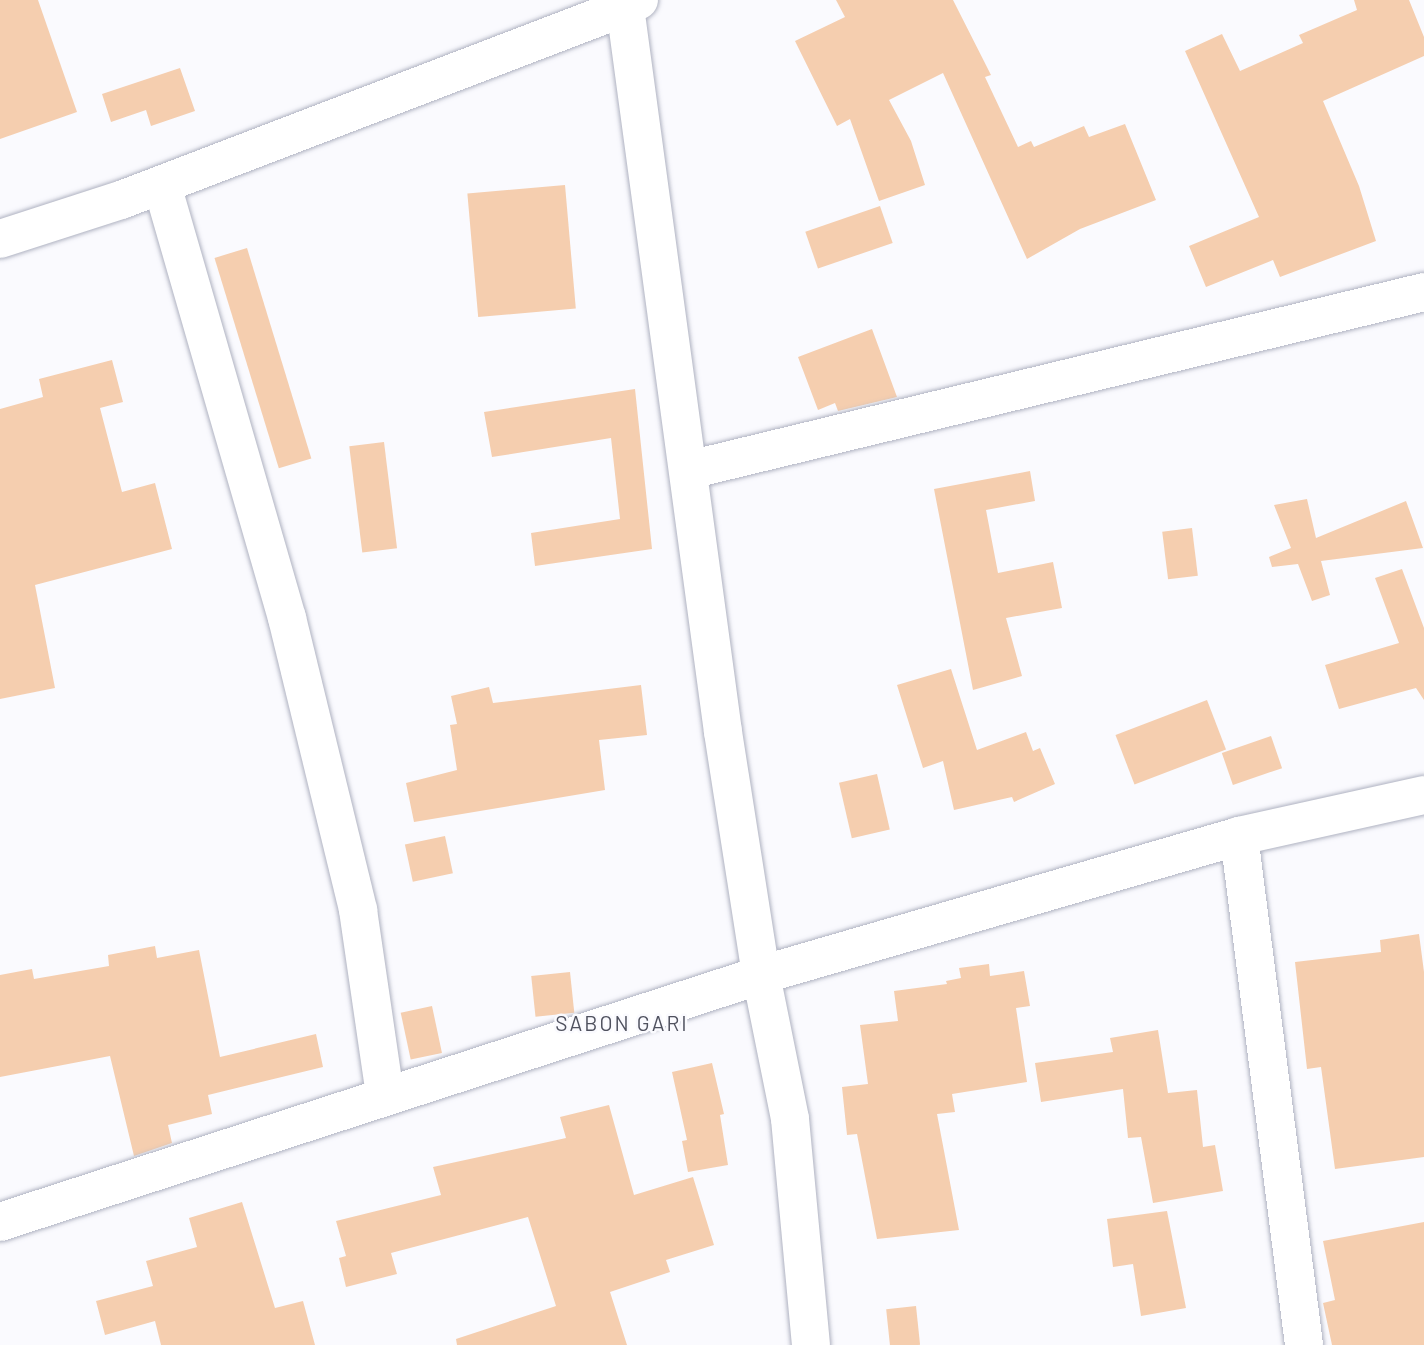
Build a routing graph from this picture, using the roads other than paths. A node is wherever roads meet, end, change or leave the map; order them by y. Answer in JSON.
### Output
{"nodes":[{"id":1,"x":632,"y":4,"type":"edge"},
{"id":2,"x":162,"y":184,"type":"junction"},
{"id":3,"x":0,"y":239,"type":"edge"},
{"id":4,"x":1424,"y":292,"type":"edge"},
{"id":5,"x":689,"y":470,"type":"junction"},
{"id":6,"x":1424,"y":795,"type":"edge"},
{"id":7,"x":1239,"y":836,"type":"junction"},
{"id":8,"x":761,"y":975,"type":"junction"},
{"id":9,"x":385,"y":1095,"type":"junction"},
{"id":10,"x":0,"y":1222,"type":"edge"},
{"id":11,"x":811,"y":1345,"type":"edge"},
{"id":12,"x":1304,"y":1345,"type":"edge"}],
"edges":[{"from":1,"to":2,"type":"street"},
{"from":1,"to":5,"type":"street"},
{"from":2,"to":3,"type":"street"},
{"from":2,"to":9,"type":"street"},
{"from":4,"to":5,"type":"street"},
{"from":5,"to":8,"type":"street"},
{"from":6,"to":7,"type":"street"},
{"from":7,"to":8,"type":"street"},
{"from":7,"to":12,"type":"street"},
{"from":8,"to":9,"type":"street"},
{"from":8,"to":11,"type":"street"},
{"from":9,"to":10,"type":"street"}]}
